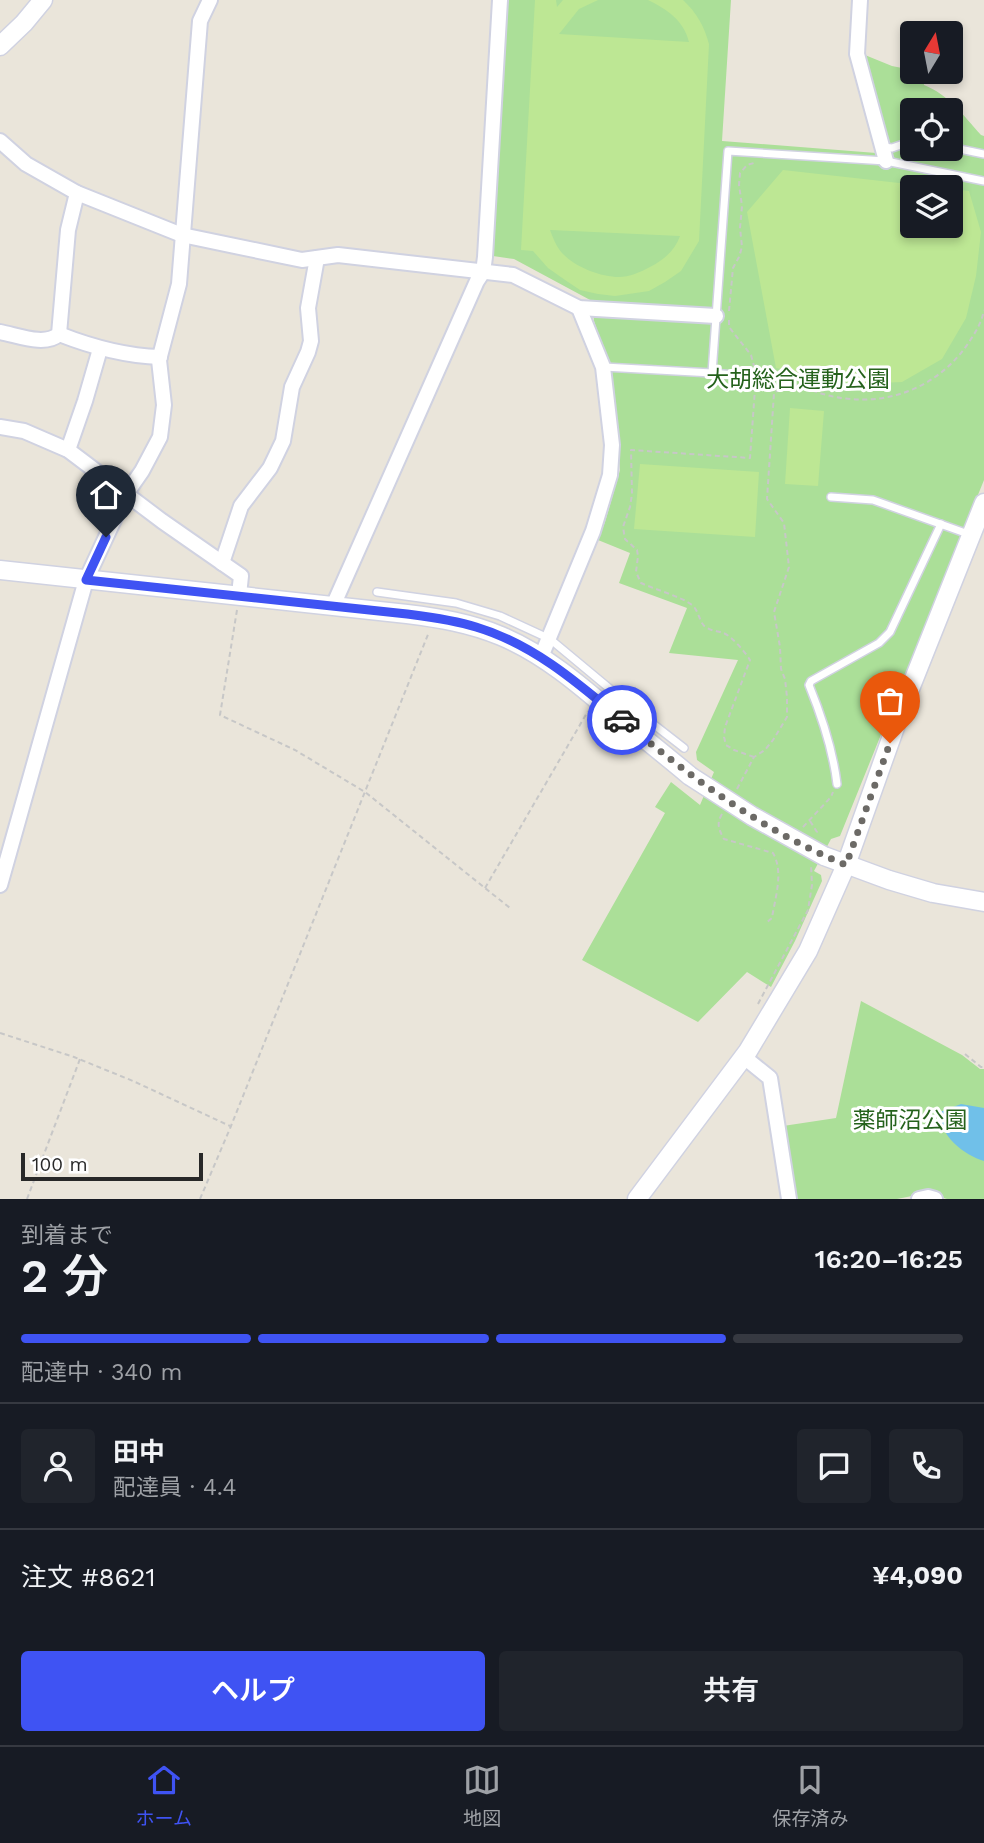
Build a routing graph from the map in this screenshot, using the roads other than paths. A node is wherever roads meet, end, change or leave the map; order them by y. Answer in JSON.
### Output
{"nodes":[{"id":1,"x":43,"y":0,"type":"edge"},
{"id":2,"x":209,"y":0,"type":"edge"},
{"id":3,"x":500,"y":0,"type":"edge"},
{"id":4,"x":860,"y":0,"type":"edge"},
{"id":5,"x":0,"y":46,"type":"edge"},
{"id":6,"x":0,"y":141,"type":"edge"},
{"id":7,"x":900,"y":145,"type":"edge"},
{"id":8,"x":963,"y":150,"type":"edge"},
{"id":9,"x":884,"y":154,"type":"junction"},
{"id":10,"x":984,"y":154,"type":"edge"},
{"id":11,"x":984,"y":181,"type":"edge"},
{"id":12,"x":77,"y":193,"type":"junction"},
{"id":13,"x":182,"y":235,"type":"junction"},
{"id":14,"x":317,"y":258,"type":"junction"},
{"id":15,"x":483,"y":272,"type":"junction"},
{"id":16,"x":579,"y":308,"type":"junction"},
{"id":17,"x":716,"y":316,"type":"junction"},
{"id":18,"x":0,"y":332,"type":"edge"},
{"id":19,"x":60,"y":334,"type":"junction"},
{"id":20,"x":100,"y":349,"type":"junction"},
{"id":21,"x":160,"y":357,"type":"junction"},
{"id":22,"x":603,"y":367,"type":"junction"},
{"id":23,"x":712,"y":373,"type":"junction"},
{"id":24,"x":755,"y":377,"type":"road end"},
{"id":25,"x":0,"y":427,"type":"edge"},
{"id":26,"x":68,"y":450,"type":"junction"},
{"id":27,"x":126,"y":494,"type":"junction"},
{"id":28,"x":831,"y":497,"type":"dead end"},
{"id":29,"x":984,"y":503,"type":"edge"},
{"id":30,"x":941,"y":524,"type":"junction"},
{"id":31,"x":971,"y":535,"type":"junction"},
{"id":32,"x":222,"y":563,"type":"junction"},
{"id":33,"x":0,"y":570,"type":"edge"},
{"id":34,"x":86,"y":580,"type":"junction"},
{"id":35,"x":377,"y":592,"type":"dead end"},
{"id":36,"x":239,"y":596,"type":"junction"},
{"id":37,"x":408,"y":605,"type":"junction"},
{"id":38,"x":334,"y":606,"type":"junction"},
{"id":39,"x":448,"y":614,"type":"junction"},
{"id":40,"x":550,"y":639,"type":"junction"},
{"id":41,"x":541,"y":657,"type":"junction"},
{"id":42,"x":634,"y":719,"type":"junction"},
{"id":43,"x":684,"y":748,"type":"dead end"},
{"id":44,"x":836,"y":784,"type":"road end"},
{"id":45,"x":846,"y":865,"type":"junction"},
{"id":46,"x":1,"y":882,"type":"edge"},
{"id":47,"x":984,"y":902,"type":"edge"},
{"id":48,"x":744,"y":1057,"type":"junction"},
{"id":49,"x":643,"y":1197,"type":"edge"},
{"id":50,"x":789,"y":1199,"type":"edge"},
{"id":51,"x":919,"y":1199,"type":"edge"},
{"id":52,"x":935,"y":1199,"type":"edge"}],
"edges":[{"from":1,"to":5,"type":"street"},
{"from":2,"to":13,"type":"street"},
{"from":3,"to":15,"type":"street"},
{"from":4,"to":9,"type":"street"},
{"from":6,"to":12,"type":"street"},
{"from":7,"to":9,"type":"lane"},
{"from":8,"to":10,"type":"lane"},
{"from":9,"to":11,"type":"lane"},
{"from":9,"to":17,"type":"lane"},
{"from":12,"to":13,"type":"street"},
{"from":12,"to":19,"type":"street"},
{"from":13,"to":14,"type":"street"},
{"from":13,"to":21,"type":"street"},
{"from":14,"to":15,"type":"street"},
{"from":14,"to":32,"type":"street"},
{"from":15,"to":16,"type":"street"},
{"from":15,"to":38,"type":"street"},
{"from":16,"to":17,"type":"street"},
{"from":16,"to":22,"type":"street"},
{"from":17,"to":23,"type":"lane"},
{"from":18,"to":19,"type":"street"},
{"from":19,"to":20,"type":"street"},
{"from":20,"to":21,"type":"street"},
{"from":20,"to":26,"type":"street"},
{"from":21,"to":27,"type":"street"},
{"from":22,"to":23,"type":"lane"},
{"from":22,"to":40,"type":"street"},
{"from":23,"to":24,"type":"lane"},
{"from":25,"to":26,"type":"street"},
{"from":26,"to":27,"type":"street"},
{"from":27,"to":32,"type":"street"},
{"from":27,"to":34,"type":"street"},
{"from":28,"to":30,"type":"lane"},
{"from":29,"to":31,"type":"street"},
{"from":30,"to":31,"type":"lane"},
{"from":30,"to":44,"type":"lane"},
{"from":31,"to":45,"type":"street"},
{"from":32,"to":36,"type":"street"},
{"from":33,"to":34,"type":"street"},
{"from":34,"to":36,"type":"street"},
{"from":34,"to":46,"type":"street"},
{"from":35,"to":37,"type":"lane"},
{"from":36,"to":38,"type":"street"},
{"from":37,"to":38,"type":"street"},
{"from":37,"to":39,"type":"street"},
{"from":37,"to":39,"type":"lane"},
{"from":39,"to":40,"type":"lane"},
{"from":39,"to":41,"type":"street"},
{"from":40,"to":41,"type":"street"},
{"from":40,"to":42,"type":"lane"},
{"from":41,"to":42,"type":"street"},
{"from":42,"to":43,"type":"lane"},
{"from":42,"to":45,"type":"street","bridge":true},
{"from":45,"to":47,"type":"street"},
{"from":45,"to":48,"type":"street"},
{"from":48,"to":49,"type":"street"},
{"from":48,"to":50,"type":"street"},
{"from":51,"to":52,"type":"street"}]}
